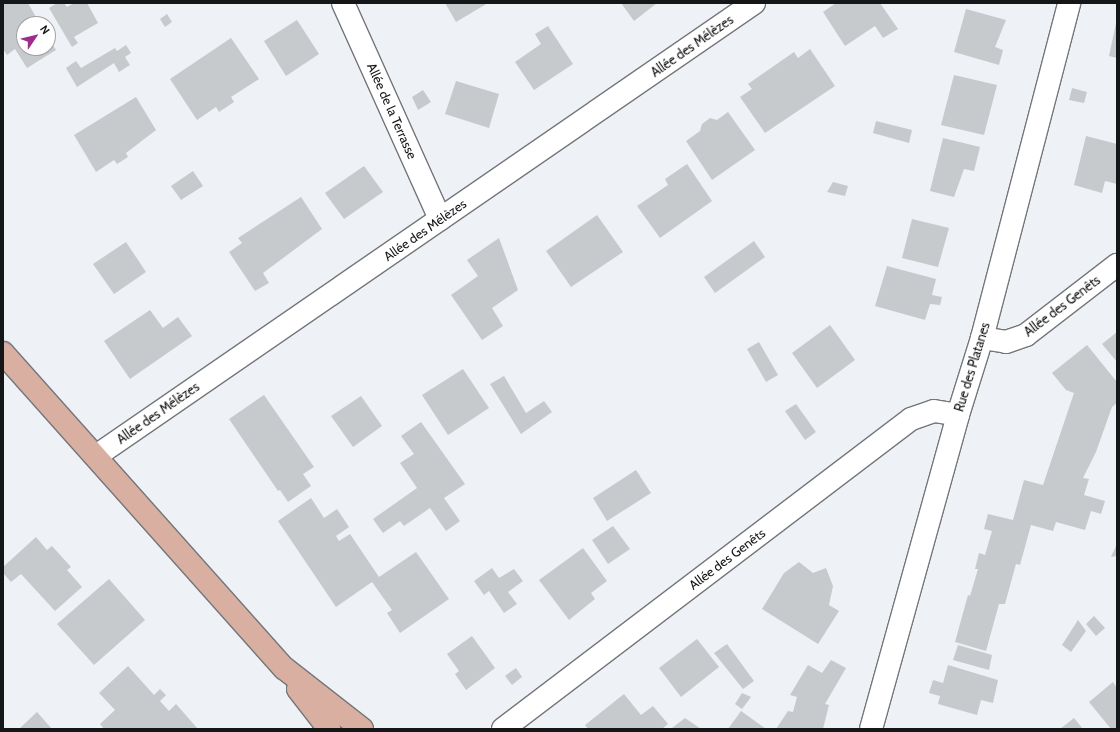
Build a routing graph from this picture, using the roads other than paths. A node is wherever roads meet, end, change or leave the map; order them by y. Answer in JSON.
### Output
{"nodes":[{"id":1,"x":343,"y":3,"type":"edge"},
{"id":2,"x":754,"y":3,"type":"edge"},
{"id":3,"x":1069,"y":3,"type":"edge"},
{"id":4,"x":440,"y":219,"type":"junction"},
{"id":5,"x":1117,"y":265,"type":"edge"},
{"id":6,"x":982,"y":338,"type":"junction"},
{"id":7,"x":3,"y":353,"type":"edge"},
{"id":8,"x":958,"y":415,"type":"junction"},
{"id":9,"x":96,"y":456,"type":"junction"},
{"id":10,"x":284,"y":668,"type":"junction"},
{"id":11,"x":329,"y":729,"type":"edge"},
{"id":12,"x":362,"y":729,"type":"edge"},
{"id":13,"x":503,"y":729,"type":"edge"},
{"id":14,"x":871,"y":729,"type":"edge"}],
"edges":[{"from":1,"to":4,"type":"street","name":"Allée de la Terrasse"},
{"from":2,"to":4,"type":"street","name":"Allée des Mélèzes"},
{"from":3,"to":6,"type":"street","name":"Rue des Platanes"},
{"from":4,"to":9,"type":"street","name":"Allée des Mélèzes"},
{"from":5,"to":6,"type":"street","name":"Allée des Genêts"},
{"from":6,"to":8,"type":"street","name":"Rue des Platanes"},
{"from":7,"to":9,"type":"main road"},
{"from":8,"to":13,"type":"street","name":"Allée des Genêts"},
{"from":8,"to":14,"type":"street","name":"Rue des Platanes"},
{"from":9,"to":10,"type":"main road"},
{"from":10,"to":11,"type":"main road"},
{"from":10,"to":12,"type":"main road"}]}
